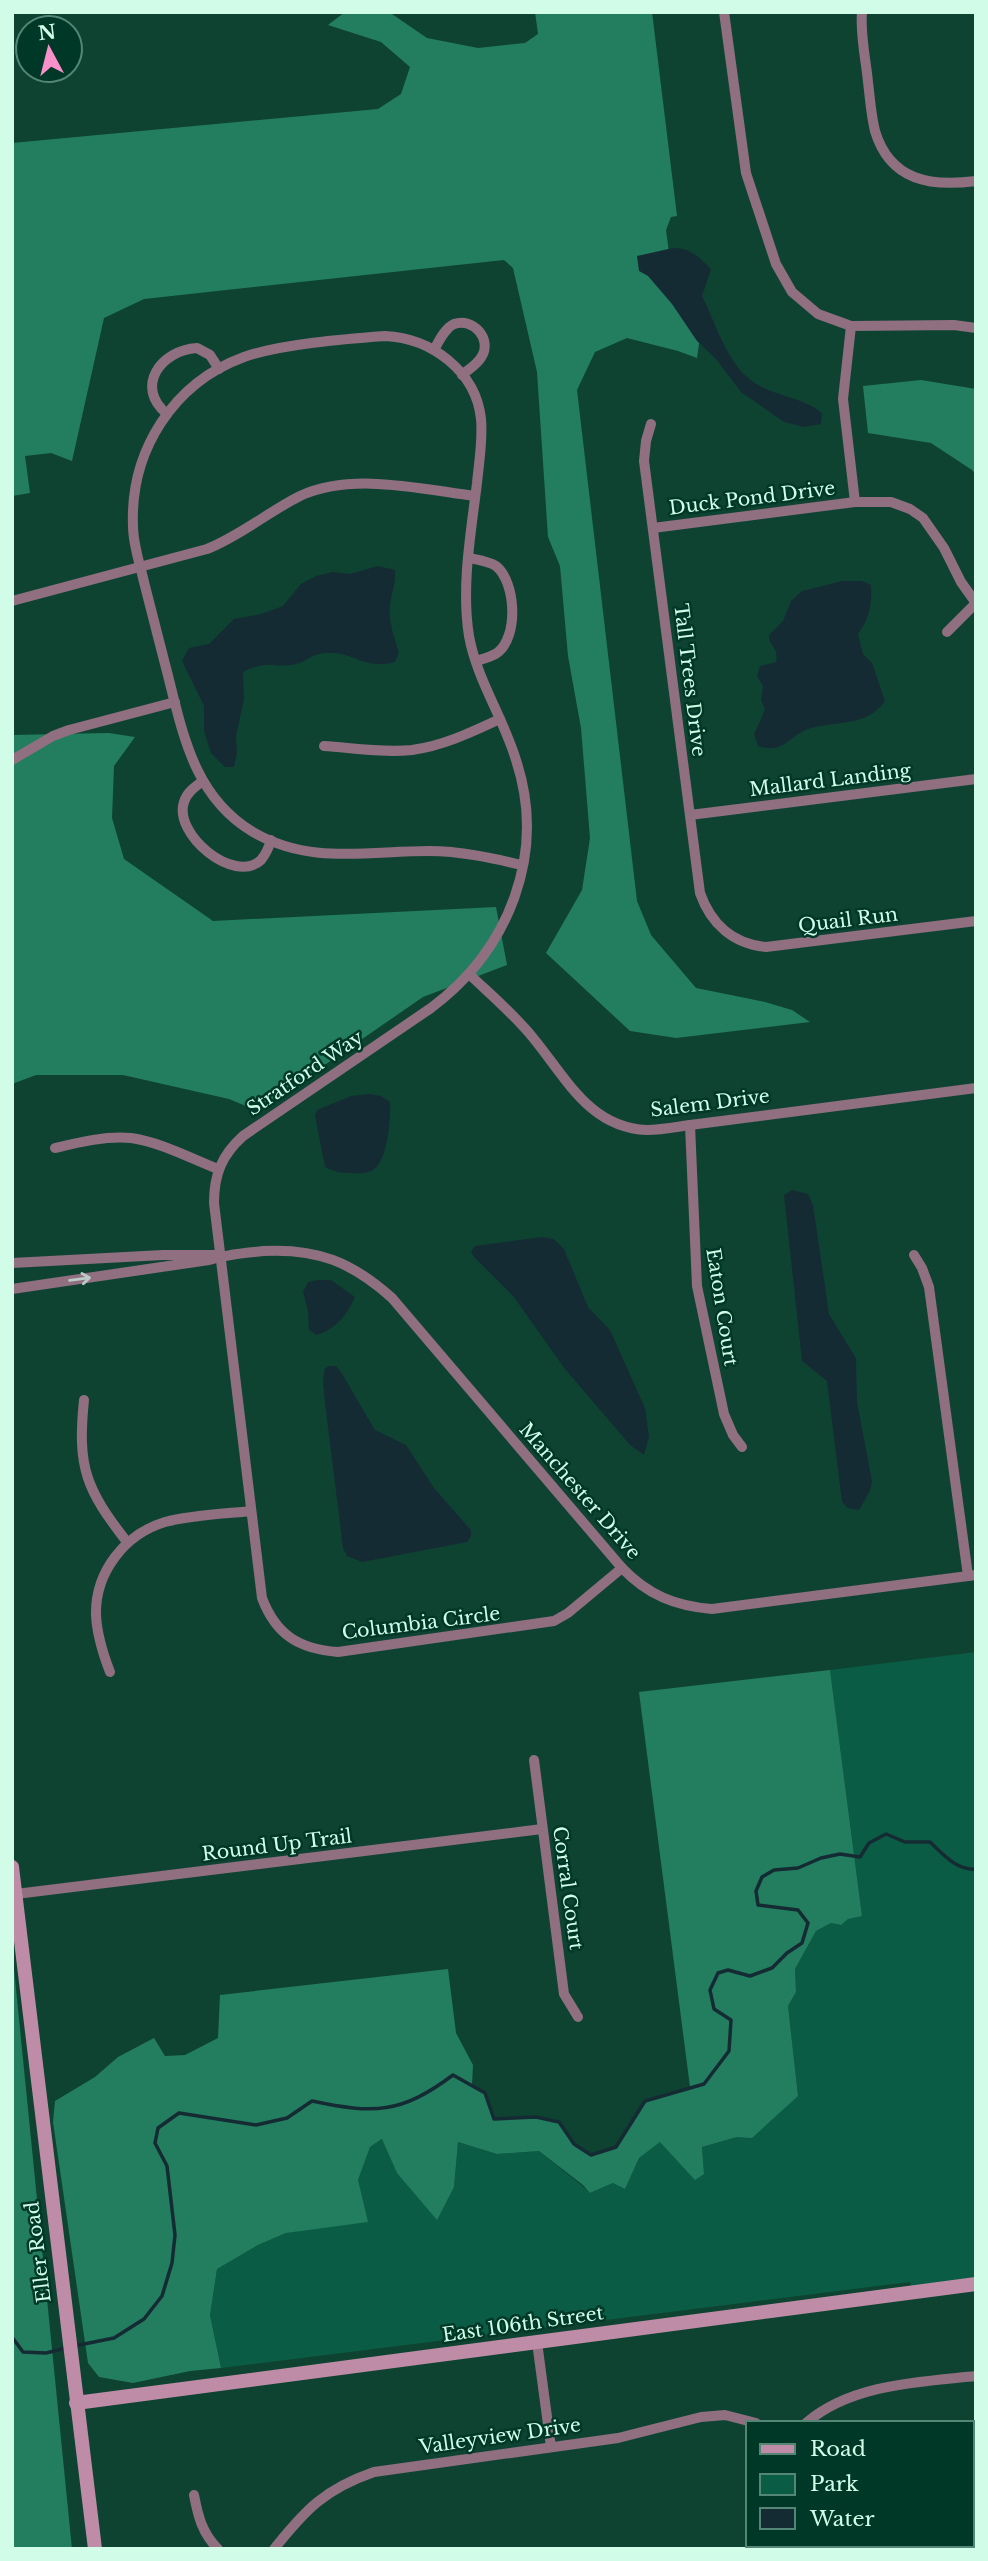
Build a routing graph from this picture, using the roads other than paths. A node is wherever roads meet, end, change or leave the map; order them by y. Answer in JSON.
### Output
{"nodes":[{"id":1,"x":724,"y":12,"type":"edge"},
{"id":2,"x":862,"y":12,"type":"edge"},
{"id":3,"x":976,"y":181,"type":"edge"},
{"id":4,"x":851,"y":326,"type":"junction"},
{"id":5,"x":976,"y":328,"type":"edge"},
{"id":6,"x":434,"y":350,"type":"junction"},
{"id":7,"x":219,"y":369,"type":"junction"},
{"id":8,"x":462,"y":375,"type":"junction"},
{"id":9,"x":167,"y":414,"type":"junction"},
{"id":10,"x":651,"y":424,"type":"dead end"},
{"id":11,"x":475,"y":496,"type":"junction"},
{"id":12,"x":855,"y":502,"type":"junction"},
{"id":13,"x":653,"y":528,"type":"junction"},
{"id":14,"x":469,"y":558,"type":"junction"},
{"id":15,"x":140,"y":567,"type":"junction"},
{"id":16,"x":12,"y":601,"type":"edge"},
{"id":17,"x":976,"y":603,"type":"edge"},
{"id":18,"x":947,"y":632,"type":"dead end"},
{"id":19,"x":476,"y":662,"type":"junction"},
{"id":20,"x":175,"y":702,"type":"junction"},
{"id":21,"x":500,"y":719,"type":"junction"},
{"id":22,"x":324,"y":746,"type":"dead end"},
{"id":23,"x":12,"y":760,"type":"edge"},
{"id":24,"x":976,"y":779,"type":"edge"},
{"id":25,"x":203,"y":782,"type":"junction"},
{"id":26,"x":690,"y":815,"type":"junction"},
{"id":27,"x":271,"y":840,"type":"junction"},
{"id":28,"x":522,"y":865,"type":"junction"},
{"id":29,"x":976,"y":921,"type":"edge"},
{"id":30,"x":726,"y":933,"type":"joint"},
{"id":31,"x":469,"y":974,"type":"junction"},
{"id":32,"x":976,"y":1088,"type":"edge"},
{"id":33,"x":690,"y":1125,"type":"junction"},
{"id":34,"x":55,"y":1148,"type":"dead end"},
{"id":35,"x":218,"y":1169,"type":"junction"},
{"id":36,"x":914,"y":1255,"type":"dead end"},
{"id":37,"x":221,"y":1256,"type":"junction"},
{"id":38,"x":12,"y":1263,"type":"edge"},
{"id":39,"x":12,"y":1289,"type":"edge"},
{"id":40,"x":84,"y":1400,"type":"dead end"},
{"id":41,"x":742,"y":1447,"type":"dead end"},
{"id":42,"x":251,"y":1511,"type":"junction"},
{"id":43,"x":127,"y":1542,"type":"junction"},
{"id":44,"x":258,"y":1565,"type":"joint"},
{"id":45,"x":622,"y":1567,"type":"junction"},
{"id":46,"x":972,"y":1576,"type":"edge"},
{"id":47,"x":110,"y":1672,"type":"dead end"},
{"id":48,"x":534,"y":1760,"type":"dead end"},
{"id":49,"x":542,"y":1829,"type":"junction"},
{"id":50,"x":12,"y":1867,"type":"edge"},
{"id":51,"x":16,"y":1895,"type":"junction"},
{"id":52,"x":16,"y":1939,"type":"edge"},
{"id":53,"x":578,"y":2017,"type":"dead end"},
{"id":54,"x":976,"y":2284,"type":"edge"},
{"id":55,"x":537,"y":2342,"type":"junction"},
{"id":56,"x":976,"y":2376,"type":"edge"},
{"id":57,"x":76,"y":2403,"type":"junction"},
{"id":58,"x":747,"y":2421,"type":"edge"},
{"id":59,"x":809,"y":2421,"type":"edge"},
{"id":60,"x":551,"y":2446,"type":"junction"},
{"id":61,"x":194,"y":2495,"type":"dead end"},
{"id":62,"x":94,"y":2549,"type":"edge"},
{"id":63,"x":218,"y":2549,"type":"edge"},
{"id":64,"x":274,"y":2549,"type":"edge"}],
"edges":[{"from":1,"to":4,"type":"street"},
{"from":2,"to":3,"type":"street"},
{"from":4,"to":5,"type":"street"},
{"from":4,"to":12,"type":"street"},
{"from":6,"to":7,"type":"street"},
{"from":6,"to":8,"type":"street"},
{"from":6,"to":8,"type":"street"},
{"from":7,"to":9,"type":"street"},
{"from":7,"to":9,"type":"street"},
{"from":8,"to":11,"type":"street","name":"Stratford Way"},
{"from":9,"to":15,"type":"street"},
{"from":10,"to":13,"type":"street","name":"Tall Trees Drive"},
{"from":11,"to":14,"type":"street","name":"Stratford Way"},
{"from":11,"to":15,"type":"street"},
{"from":12,"to":13,"type":"street","name":"Duck Pond Drive"},
{"from":12,"to":17,"type":"street","name":"Duck Pond Drive"},
{"from":13,"to":26,"type":"street","name":"Tall Trees Drive"},
{"from":14,"to":19,"type":"street","name":"Stratford Way"},
{"from":14,"to":19,"type":"street"},
{"from":15,"to":16,"type":"street"},
{"from":15,"to":20,"type":"street"},
{"from":17,"to":18,"type":"street"},
{"from":19,"to":21,"type":"street","name":"Stratford Way"},
{"from":20,"to":23,"type":"street"},
{"from":20,"to":25,"type":"street"},
{"from":21,"to":22,"type":"street"},
{"from":21,"to":28,"type":"street","name":"Stratford Way"},
{"from":24,"to":26,"type":"street","name":"Mallard Landing"},
{"from":25,"to":27,"type":"street"},
{"from":25,"to":27,"type":"street"},
{"from":26,"to":30,"type":"street","name":"Tall Trees Drive"},
{"from":27,"to":28,"type":"street"},
{"from":28,"to":31,"type":"street","name":"Stratford Way"},
{"from":29,"to":30,"type":"street","name":"Quail Run"},
{"from":31,"to":33,"type":"street","name":"Salem Drive"},
{"from":31,"to":35,"type":"street","name":"Stratford Way"},
{"from":32,"to":33,"type":"street","name":"Salem Drive"},
{"from":33,"to":41,"type":"street","name":"Eaton Court"},
{"from":34,"to":35,"type":"street"},
{"from":35,"to":37,"type":"street","name":"Stratford Way"},
{"from":36,"to":46,"type":"street"},
{"from":37,"to":38,"type":"street","name":"Manchester Drive"},
{"from":39,"to":37,"type":"street","name":"Manchester Drive","one_way":true},
{"from":37,"to":42,"type":"street","name":"Stratford Way"},
{"from":37,"to":45,"type":"street","name":"Manchester Drive"},
{"from":40,"to":43,"type":"street"},
{"from":42,"to":43,"type":"street"},
{"from":42,"to":44,"type":"street","name":"Stratford Way"},
{"from":43,"to":47,"type":"street"},
{"from":44,"to":45,"type":"street","name":"Columbia Circle"},
{"from":45,"to":46,"type":"street","name":"Manchester Drive"},
{"from":48,"to":49,"type":"street","name":"Corral Court"},
{"from":49,"to":51,"type":"street","name":"Round Up Trail"},
{"from":49,"to":53,"type":"street","name":"Corral Court"},
{"from":50,"to":51,"type":"street","name":"Eller Road"},
{"from":51,"to":52,"type":"street","name":"Eller Road"},
{"from":52,"to":57,"type":"street","name":"Eller Road"},
{"from":54,"to":55,"type":"street","name":"East 106th Street"},
{"from":55,"to":57,"type":"street","name":"East 106th Street"},
{"from":55,"to":60,"type":"street"},
{"from":56,"to":59,"type":"street"},
{"from":57,"to":62,"type":"street","name":"Eller Road"},
{"from":58,"to":60,"type":"street","name":"Valleyview Drive"},
{"from":60,"to":64,"type":"street","name":"Valleyview Drive"},
{"from":61,"to":63,"type":"street"}]}
